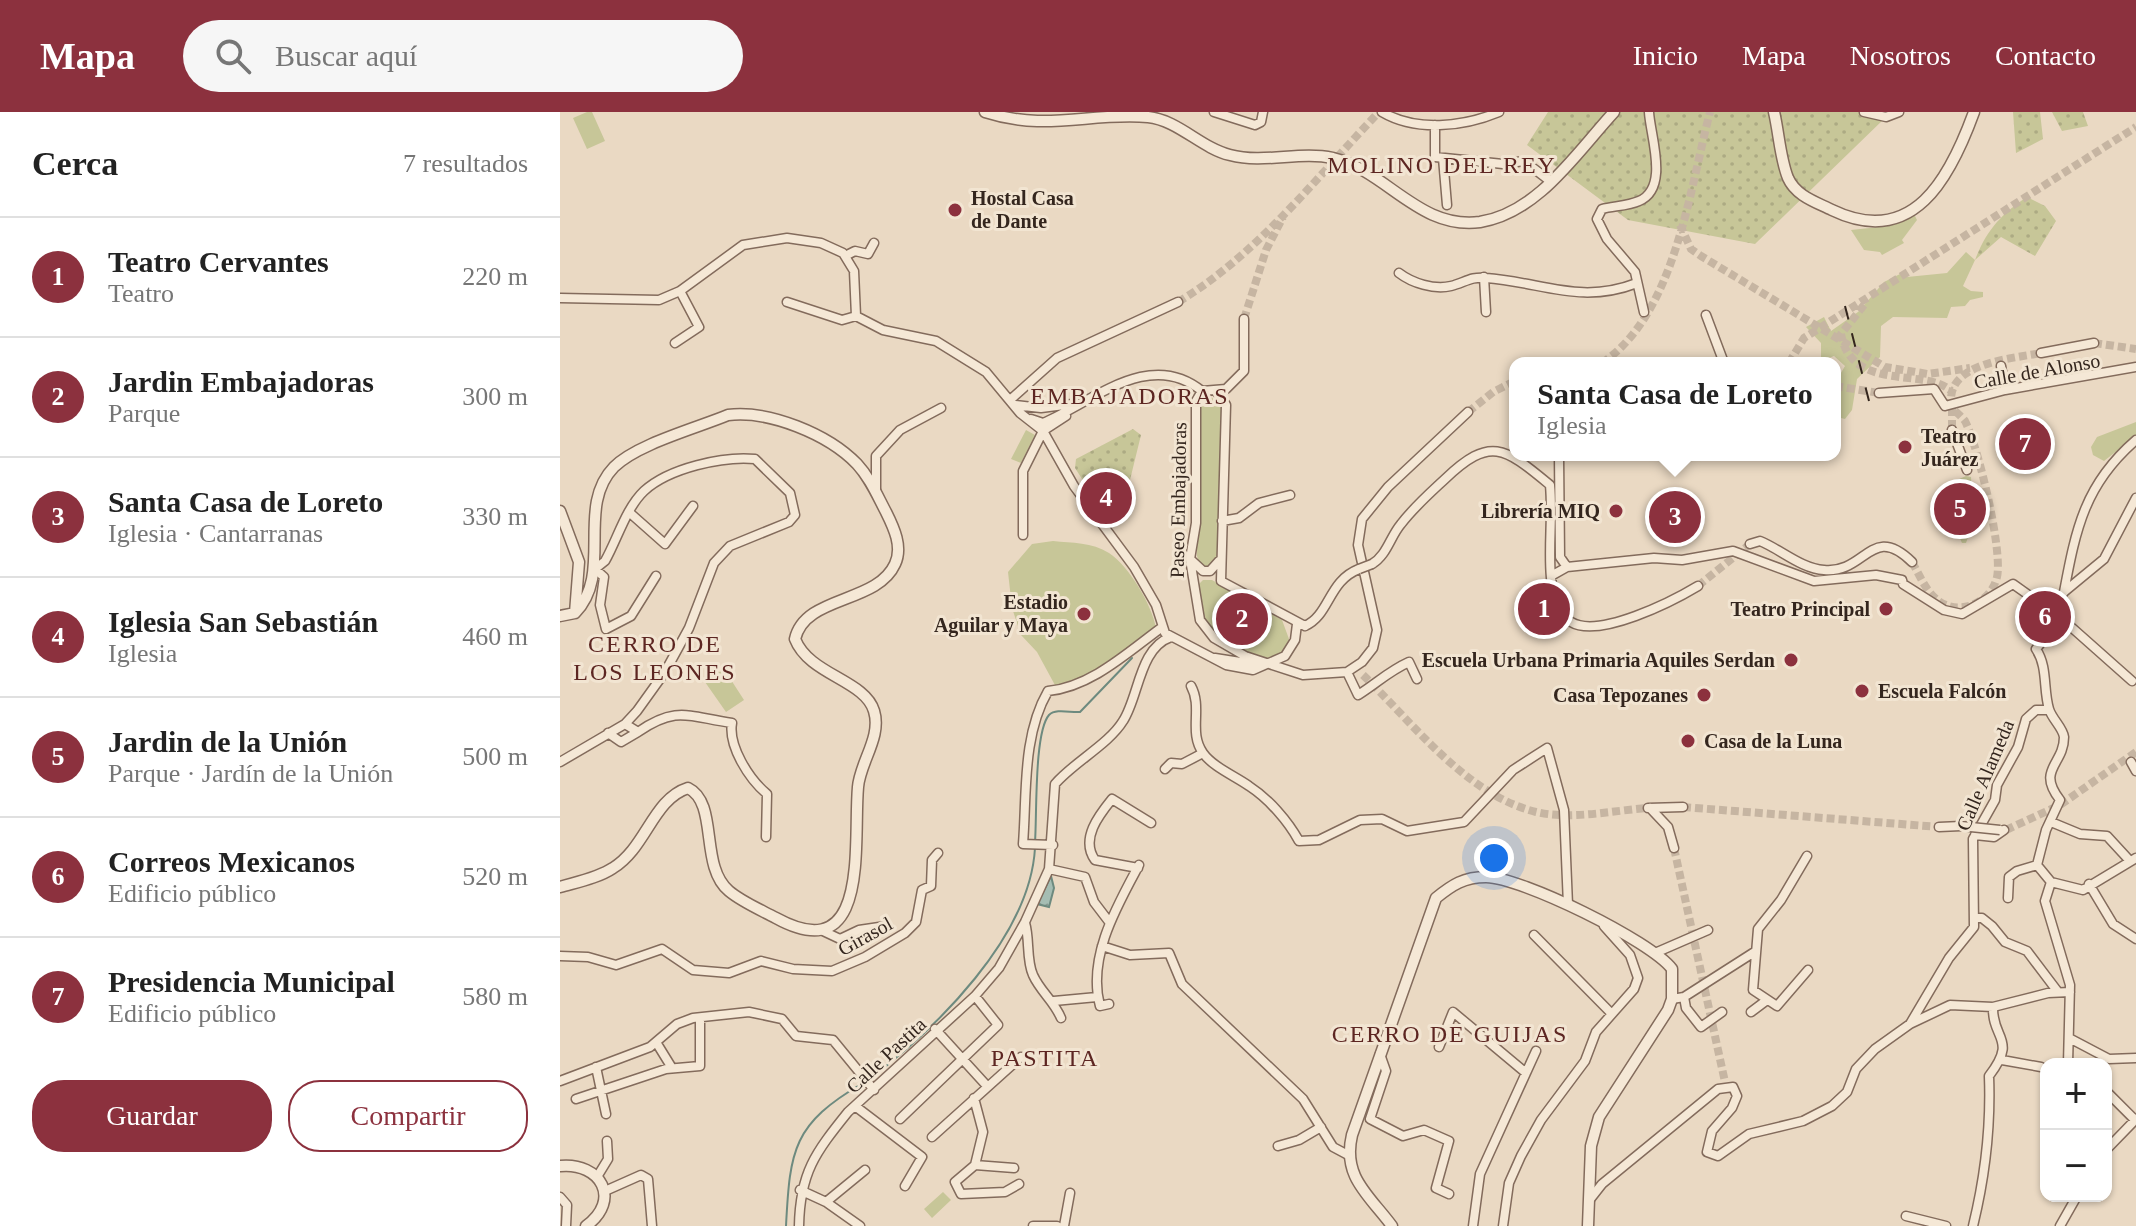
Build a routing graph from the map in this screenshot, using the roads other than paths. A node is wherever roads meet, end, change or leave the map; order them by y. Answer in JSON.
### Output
{"nodes":[{"id":1,"x":985,"y":112,"type":"edge"},
{"id":2,"x":1214,"y":112,"type":"edge"},
{"id":3,"x":1263,"y":112,"type":"edge"},
{"id":4,"x":1382,"y":112,"type":"edge"},
{"id":5,"x":1499,"y":112,"type":"edge"},
{"id":6,"x":1614,"y":112,"type":"edge"},
{"id":7,"x":1649,"y":112,"type":"edge"},
{"id":8,"x":1774,"y":112,"type":"edge"},
{"id":9,"x":1864,"y":112,"type":"edge"},
{"id":10,"x":1899,"y":112,"type":"edge"},
{"id":11,"x":1974,"y":112,"type":"edge"},
{"id":12,"x":1435,"y":125,"type":"junction"},
{"id":13,"x":1439,"y":158,"type":"junction"},
{"id":14,"x":1550,"y":181,"type":"junction"},
{"id":15,"x":1447,"y":205,"type":"dead end"},
{"id":16,"x":874,"y":243,"type":"dead end"},
{"id":17,"x":845,"y":256,"type":"junction"},
{"id":18,"x":1399,"y":273,"type":"dead end"},
{"id":19,"x":1484,"y":277,"type":"junction"},
{"id":20,"x":1637,"y":283,"type":"junction"},
{"id":21,"x":680,"y":291,"type":"junction"},
{"id":22,"x":560,"y":298,"type":"edge"},
{"id":23,"x":787,"y":302,"type":"dead end"},
{"id":24,"x":1178,"y":302,"type":"tunnel mouth"},
{"id":25,"x":1486,"y":312,"type":"dead end"},
{"id":26,"x":1644,"y":312,"type":"dead end"},
{"id":27,"x":1706,"y":315,"type":"dead end"},
{"id":28,"x":856,"y":316,"type":"junction"},
{"id":29,"x":1244,"y":319,"type":"tunnel mouth"},
{"id":30,"x":675,"y":343,"type":"dead end"},
{"id":31,"x":2094,"y":343,"type":"tunnel mouth"},
{"id":32,"x":2041,"y":353,"type":"tunnel mouth"},
{"id":33,"x":1722,"y":357,"type":"edge"},
{"id":34,"x":2001,"y":366,"type":"dead end"},
{"id":35,"x":2136,"y":367,"type":"edge"},
{"id":36,"x":2005,"y":390,"type":"junction"},
{"id":37,"x":1202,"y":391,"type":"junction"},
{"id":38,"x":1217,"y":392,"type":"junction"},
{"id":39,"x":1879,"y":393,"type":"tunnel mouth"},
{"id":40,"x":1012,"y":402,"type":"junction"},
{"id":41,"x":1081,"y":402,"type":"junction"},
{"id":42,"x":941,"y":408,"type":"dead end"},
{"id":43,"x":1468,"y":412,"type":"tunnel mouth"},
{"id":44,"x":1023,"y":415,"type":"junction"},
{"id":45,"x":1952,"y":430,"type":"tunnel mouth"},
{"id":46,"x":1043,"y":431,"type":"junction"},
{"id":47,"x":2136,"y":440,"type":"edge"},
{"id":48,"x":1509,"y":456,"type":"edge"},
{"id":49,"x":1521,"y":461,"type":"edge"},
{"id":50,"x":1558,"y":461,"type":"edge"},
{"id":51,"x":1967,"y":470,"type":"dead end"},
{"id":52,"x":1555,"y":485,"type":"junction"},
{"id":53,"x":876,"y":493,"type":"junction"},
{"id":54,"x":1290,"y":495,"type":"dead end"},
{"id":55,"x":2136,"y":498,"type":"edge"},
{"id":56,"x":693,"y":506,"type":"dead end"},
{"id":57,"x":560,"y":511,"type":"edge"},
{"id":58,"x":630,"y":513,"type":"junction"},
{"id":59,"x":1222,"y":521,"type":"junction"},
{"id":60,"x":1023,"y":535,"type":"dead end"},
{"id":61,"x":1750,"y":544,"type":"dead end"},
{"id":62,"x":1190,"y":559,"type":"junction"},
{"id":63,"x":1220,"y":559,"type":"junction"},
{"id":64,"x":1912,"y":562,"type":"tunnel mouth"},
{"id":65,"x":1567,"y":567,"type":"junction"},
{"id":66,"x":595,"y":569,"type":"junction"},
{"id":67,"x":656,"y":576,"type":"dead end"},
{"id":68,"x":1551,"y":576,"type":"junction"},
{"id":69,"x":1191,"y":580,"type":"junction"},
{"id":70,"x":1221,"y":581,"type":"junction"},
{"id":71,"x":1698,"y":586,"type":"tunnel mouth"},
{"id":72,"x":591,"y":592,"type":"junction"},
{"id":73,"x":2064,"y":592,"type":"junction"},
{"id":74,"x":602,"y":595,"type":"junction"},
{"id":75,"x":2050,"y":610,"type":"junction"},
{"id":76,"x":575,"y":613,"type":"junction"},
{"id":77,"x":560,"y":616,"type":"edge"},
{"id":78,"x":2061,"y":618,"type":"junction"},
{"id":79,"x":1301,"y":625,"type":"junction"},
{"id":80,"x":1161,"y":628,"type":"junction"},
{"id":81,"x":1171,"y":637,"type":"junction"},
{"id":82,"x":1264,"y":666,"type":"junction"},
{"id":83,"x":1350,"y":670,"type":"junction"},
{"id":84,"x":1285,"y":671,"type":"junction"},
{"id":85,"x":1363,"y":675,"type":"tunnel mouth"},
{"id":86,"x":1417,"y":679,"type":"dead end"},
{"id":87,"x":2132,"y":681,"type":"dead end"},
{"id":88,"x":1191,"y":686,"type":"dead end"},
{"id":89,"x":2049,"y":710,"type":"junction"},
{"id":90,"x":625,"y":724,"type":"junction"},
{"id":91,"x":638,"y":732,"type":"junction"},
{"id":92,"x":608,"y":733,"type":"junction"},
{"id":93,"x":1203,"y":753,"type":"junction"},
{"id":94,"x":560,"y":762,"type":"edge"},
{"id":95,"x":1165,"y":769,"type":"dead end"},
{"id":96,"x":1683,"y":807,"type":"tunnel mouth"},
{"id":97,"x":2051,"y":822,"type":"junction"},
{"id":98,"x":1151,"y":823,"type":"dead end"},
{"id":99,"x":1939,"y":827,"type":"tunnel mouth"},
{"id":100,"x":1975,"y":835,"type":"junction"},
{"id":101,"x":766,"y":837,"type":"dead end"},
{"id":102,"x":1053,"y":845,"type":"junction"},
{"id":103,"x":1674,"y":848,"type":"tunnel mouth"},
{"id":104,"x":938,"y":853,"type":"dead end"},
{"id":105,"x":1807,"y":856,"type":"dead end"},
{"id":106,"x":2133,"y":860,"type":"edge"},
{"id":107,"x":2037,"y":865,"type":"junction"},
{"id":108,"x":1049,"y":869,"type":"junction"},
{"id":109,"x":2051,"y":882,"type":"junction"},
{"id":110,"x":2089,"y":884,"type":"junction"},
{"id":111,"x":560,"y":887,"type":"edge"},
{"id":112,"x":2008,"y":898,"type":"dead end"},
{"id":113,"x":1568,"y":905,"type":"junction"},
{"id":114,"x":1975,"y":918,"type":"junction"},
{"id":115,"x":1025,"y":922,"type":"junction"},
{"id":116,"x":1111,"y":924,"type":"junction"},
{"id":117,"x":886,"y":926,"type":"dead end"},
{"id":118,"x":1604,"y":926,"type":"junction"},
{"id":119,"x":1708,"y":930,"type":"dead end"},
{"id":120,"x":823,"y":931,"type":"junction"},
{"id":121,"x":1534,"y":935,"type":"dead end"},
{"id":122,"x":2136,"y":939,"type":"edge"},
{"id":123,"x":1102,"y":946,"type":"junction"},
{"id":124,"x":1756,"y":951,"type":"junction"},
{"id":125,"x":1655,"y":953,"type":"junction"},
{"id":126,"x":560,"y":956,"type":"edge"},
{"id":127,"x":1808,"y":970,"type":"dead end"},
{"id":128,"x":2058,"y":992,"type":"junction"},
{"id":129,"x":2070,"y":992,"type":"junction"},
{"id":130,"x":975,"y":996,"type":"junction"},
{"id":131,"x":1097,"y":997,"type":"junction"},
{"id":132,"x":1684,"y":997,"type":"junction"},
{"id":133,"x":1672,"y":999,"type":"junction"},
{"id":134,"x":1767,"y":1000,"type":"junction"},
{"id":135,"x":1054,"y":1001,"type":"junction"},
{"id":136,"x":1109,"y":1004,"type":"dead end"},
{"id":137,"x":1993,"y":1007,"type":"junction"},
{"id":138,"x":1610,"y":1012,"type":"junction"},
{"id":139,"x":1722,"y":1012,"type":"dead end"},
{"id":140,"x":1751,"y":1012,"type":"dead end"},
{"id":141,"x":700,"y":1018,"type":"junction"},
{"id":142,"x":1061,"y":1018,"type":"dead end"},
{"id":143,"x":1910,"y":1024,"type":"junction"},
{"id":144,"x":935,"y":1029,"type":"junction"},
{"id":145,"x":2071,"y":1039,"type":"junction"},
{"id":146,"x":656,"y":1042,"type":"junction"},
{"id":147,"x":1439,"y":1047,"type":"dead end"},
{"id":148,"x":1536,"y":1051,"type":"dead end"},
{"id":149,"x":1380,"y":1053,"type":"junction"},
{"id":150,"x":1021,"y":1057,"type":"dead end"},
{"id":151,"x":2069,"y":1058,"type":"edge"},
{"id":152,"x":2102,"y":1058,"type":"edge"},
{"id":153,"x":2126,"y":1058,"type":"junction"},
{"id":154,"x":2136,"y":1058,"type":"edge"},
{"id":155,"x":962,"y":1059,"type":"junction"},
{"id":156,"x":2002,"y":1060,"type":"junction"},
{"id":157,"x":2112,"y":1061,"type":"edge"},
{"id":158,"x":596,"y":1067,"type":"junction"},
{"id":159,"x":2040,"y":1067,"type":"edge"},
{"id":160,"x":672,"y":1068,"type":"junction"},
{"id":161,"x":2136,"y":1068,"type":"edge"},
{"id":162,"x":1526,"y":1073,"type":"junction"},
{"id":163,"x":560,"y":1081,"type":"edge"},
{"id":164,"x":987,"y":1086,"type":"junction"},
{"id":165,"x":872,"y":1089,"type":"junction"},
{"id":166,"x":602,"y":1092,"type":"junction"},
{"id":167,"x":2112,"y":1097,"type":"edge"},
{"id":168,"x":974,"y":1098,"type":"junction"},
{"id":169,"x":576,"y":1099,"type":"dead end"},
{"id":170,"x":855,"y":1106,"type":"junction"},
{"id":171,"x":606,"y":1114,"type":"dead end"},
{"id":172,"x":900,"y":1119,"type":"dead end"},
{"id":173,"x":2136,"y":1120,"type":"edge"},
{"id":174,"x":1321,"y":1127,"type":"junction"},
{"id":175,"x":932,"y":1137,"type":"dead end"},
{"id":176,"x":607,"y":1141,"type":"dead end"},
{"id":177,"x":2112,"y":1144,"type":"edge"},
{"id":178,"x":1278,"y":1146,"type":"dead end"},
{"id":179,"x":1348,"y":1155,"type":"junction"},
{"id":180,"x":975,"y":1165,"type":"junction"},
{"id":181,"x":560,"y":1166,"type":"edge"},
{"id":182,"x":1014,"y":1168,"type":"dead end"},
{"id":183,"x":865,"y":1170,"type":"dead end"},
{"id":184,"x":597,"y":1177,"type":"junction"},
{"id":185,"x":1019,"y":1184,"type":"dead end"},
{"id":186,"x":905,"y":1186,"type":"dead end"},
{"id":187,"x":800,"y":1190,"type":"junction"},
{"id":188,"x":605,"y":1191,"type":"junction"},
{"id":189,"x":1070,"y":1193,"type":"dead end"},
{"id":190,"x":1449,"y":1194,"type":"dead end"},
{"id":191,"x":560,"y":1197,"type":"edge"},
{"id":192,"x":826,"y":1202,"type":"junction"},
{"id":193,"x":2074,"y":1202,"type":"edge"},
{"id":194,"x":1589,"y":1203,"type":"junction"},
{"id":195,"x":1906,"y":1216,"type":"dead end"},
{"id":196,"x":1941,"y":1225,"type":"edge"},
{"id":197,"x":566,"y":1226,"type":"edge"},
{"id":198,"x":586,"y":1226,"type":"edge"},
{"id":199,"x":652,"y":1226,"type":"edge"},
{"id":200,"x":799,"y":1226,"type":"edge"},
{"id":201,"x":860,"y":1226,"type":"edge"},
{"id":202,"x":1033,"y":1226,"type":"edge"},
{"id":203,"x":1057,"y":1226,"type":"edge"},
{"id":204,"x":1064,"y":1226,"type":"edge"},
{"id":205,"x":1392,"y":1226,"type":"edge"},
{"id":206,"x":1473,"y":1226,"type":"edge"},
{"id":207,"x":1503,"y":1226,"type":"edge"},
{"id":208,"x":1588,"y":1226,"type":"edge"},
{"id":209,"x":1973,"y":1226,"type":"edge"},
{"id":210,"x":2060,"y":1226,"type":"edge"}],
"edges":[{"from":1,"to":14,"type":"street"},
{"from":2,"to":3,"type":"street"},
{"from":4,"to":12,"type":"street"},
{"from":5,"to":12,"type":"street"},
{"from":6,"to":14,"type":"street"},
{"from":7,"to":20,"type":"street"},
{"from":8,"to":11,"type":"street"},
{"from":9,"to":10,"type":"street"},
{"from":12,"to":13,"type":"street"},
{"from":13,"to":14,"type":"street"},
{"from":13,"to":15,"type":"street"},
{"from":16,"to":17,"type":"street"},
{"from":17,"to":21,"type":"street"},
{"from":17,"to":28,"type":"street"},
{"from":18,"to":19,"type":"street"},
{"from":19,"to":20,"type":"street"},
{"from":19,"to":25,"type":"street"},
{"from":20,"to":26,"type":"street"},
{"from":21,"to":22,"type":"street"},
{"from":21,"to":30,"type":"street"},
{"from":23,"to":28,"type":"street"},
{"from":24,"to":40,"type":"street"},
{"from":27,"to":33,"type":"street"},
{"from":28,"to":40,"type":"street"},
{"from":29,"to":38,"type":"street"},
{"from":31,"to":32,"type":"street"},
{"from":34,"to":36,"type":"street"},
{"from":35,"to":36,"type":"street","name":"Calle de Alonso"},
{"from":36,"to":39,"type":"street","name":"Calle de Alonso"},
{"from":37,"to":38,"type":"street"},
{"from":37,"to":41,"type":"street"},
{"from":37,"to":62,"type":"street","name":"Paseo Embajadoras"},
{"from":38,"to":59,"type":"street"},
{"from":40,"to":41,"type":"street"},
{"from":40,"to":44,"type":"street"},
{"from":41,"to":44,"type":"street"},
{"from":41,"to":46,"type":"street"},
{"from":42,"to":53,"type":"street"},
{"from":43,"to":83,"type":"street"},
{"from":44,"to":46,"type":"street"},
{"from":45,"to":51,"type":"street"},
{"from":46,"to":60,"type":"street"},
{"from":46,"to":80,"type":"street"},
{"from":47,"to":73,"type":"street"},
{"from":48,"to":79,"type":"street","bridge":true},
{"from":49,"to":52,"type":"street","bridge":true},
{"from":50,"to":52,"type":"street"},
{"from":52,"to":65,"type":"street"},
{"from":52,"to":68,"type":"street"},
{"from":53,"to":66,"type":"street"},
{"from":53,"to":120,"type":"street"},
{"from":54,"to":59,"type":"street"},
{"from":55,"to":73,"type":"street"},
{"from":56,"to":58,"type":"street"},
{"from":57,"to":76,"type":"street"},
{"from":58,"to":66,"type":"street"},
{"from":58,"to":90,"type":"street"},
{"from":59,"to":63,"type":"street"},
{"from":61,"to":64,"type":"street"},
{"from":62,"to":63,"type":"street"},
{"from":62,"to":69,"type":"street","name":"Paseo Embajadoras"},
{"from":63,"to":70,"type":"street"},
{"from":65,"to":68,"type":"street"},
{"from":65,"to":75,"type":"street"},
{"from":66,"to":72,"type":"street"},
{"from":66,"to":74,"type":"street"},
{"from":67,"to":74,"type":"street"},
{"from":68,"to":71,"type":"street"},
{"from":69,"to":70,"type":"street"},
{"from":69,"to":82,"type":"street","name":"Paseo Embajadoras"},
{"from":70,"to":79,"type":"street"},
{"from":72,"to":74,"type":"street"},
{"from":72,"to":76,"type":"street"},
{"from":73,"to":75,"type":"street"},
{"from":75,"to":78,"type":"street"},
{"from":76,"to":77,"type":"street"},
{"from":78,"to":87,"type":"street"},
{"from":78,"to":89,"type":"street"},
{"from":79,"to":82,"type":"street"},
{"from":79,"to":84,"type":"street"},
{"from":80,"to":81,"type":"street"},
{"from":80,"to":102,"type":"street"},
{"from":81,"to":82,"type":"street"},
{"from":81,"to":102,"type":"street","name":"Calle Pastita"},
{"from":82,"to":84,"type":"street","name":"Paseo Embajadoras"},
{"from":83,"to":84,"type":"street","name":"Paseo Embajadoras"},
{"from":83,"to":85,"type":"street"},
{"from":83,"to":86,"type":"street"},
{"from":88,"to":93,"type":"street"},
{"from":89,"to":97,"type":"street"},
{"from":89,"to":100,"type":"street","name":"Calle Alameda"},
{"from":90,"to":91,"type":"street"},
{"from":90,"to":92,"type":"street"},
{"from":91,"to":92,"type":"street"},
{"from":91,"to":101,"type":"street"},
{"from":92,"to":94,"type":"street"},
{"from":93,"to":95,"type":"street"},
{"from":93,"to":113,"type":"street"},
{"from":96,"to":103,"type":"street"},
{"from":97,"to":106,"type":"street"},
{"from":97,"to":107,"type":"street"},
{"from":98,"to":116,"type":"street"},
{"from":99,"to":100,"type":"street","bridge":true},
{"from":100,"to":114,"type":"street","name":"Calle Alameda"},
{"from":102,"to":108,"type":"street","name":"Calle Pastita"},
{"from":104,"to":126,"type":"street","name":"Girasol"},
{"from":105,"to":124,"type":"street"},
{"from":106,"to":110,"type":"street"},
{"from":107,"to":109,"type":"street"},
{"from":107,"to":112,"type":"street"},
{"from":108,"to":115,"type":"street","name":"Calle Pastita"},
{"from":108,"to":116,"type":"street"},
{"from":109,"to":110,"type":"street"},
{"from":109,"to":129,"type":"street"},
{"from":110,"to":122,"type":"street"},
{"from":111,"to":120,"type":"street"},
{"from":113,"to":118,"type":"street"},
{"from":113,"to":149,"type":"street"},
{"from":114,"to":128,"type":"street"},
{"from":114,"to":143,"type":"street"},
{"from":115,"to":130,"type":"street","name":"Calle Pastita"},
{"from":115,"to":135,"type":"street"},
{"from":116,"to":123,"type":"street"},
{"from":117,"to":120,"type":"street"},
{"from":118,"to":125,"type":"street"},
{"from":118,"to":138,"type":"street"},
{"from":119,"to":125,"type":"street"},
{"from":121,"to":138,"type":"street"},
{"from":123,"to":131,"type":"street"},
{"from":123,"to":174,"type":"street"},
{"from":124,"to":132,"type":"street"},
{"from":124,"to":134,"type":"street"},
{"from":125,"to":133,"type":"street"},
{"from":127,"to":134,"type":"street"},
{"from":128,"to":129,"type":"street"},
{"from":128,"to":137,"type":"street"},
{"from":129,"to":145,"type":"street"},
{"from":130,"to":144,"type":"street","name":"Calle Pastita"},
{"from":130,"to":155,"type":"street"},
{"from":131,"to":135,"type":"street"},
{"from":131,"to":136,"type":"street"},
{"from":132,"to":133,"type":"street"},
{"from":132,"to":139,"type":"street"},
{"from":133,"to":194,"type":"street"},
{"from":134,"to":140,"type":"street"},
{"from":135,"to":142,"type":"street"},
{"from":137,"to":143,"type":"street"},
{"from":137,"to":156,"type":"street"},
{"from":138,"to":207,"type":"street"},
{"from":141,"to":146,"type":"street"},
{"from":141,"to":160,"type":"street"},
{"from":141,"to":165,"type":"street"},
{"from":143,"to":194,"type":"street"},
{"from":144,"to":155,"type":"street"},
{"from":144,"to":165,"type":"street","name":"Calle Pastita"},
{"from":145,"to":151,"type":"street"},
{"from":145,"to":152,"type":"street"},
{"from":146,"to":158,"type":"street"},
{"from":146,"to":160,"type":"street"},
{"from":147,"to":162,"type":"street"},
{"from":148,"to":162,"type":"street"},
{"from":149,"to":179,"type":"street"},
{"from":149,"to":190,"type":"street"},
{"from":150,"to":164,"type":"street"},
{"from":153,"to":154,"type":"street"},
{"from":153,"to":157,"type":"street"},
{"from":153,"to":161,"type":"street"},
{"from":155,"to":164,"type":"street"},
{"from":155,"to":172,"type":"street"},
{"from":156,"to":159,"type":"street"},
{"from":156,"to":209,"type":"street"},
{"from":158,"to":163,"type":"street"},
{"from":158,"to":166,"type":"street"},
{"from":160,"to":166,"type":"street"},
{"from":162,"to":206,"type":"street"},
{"from":164,"to":168,"type":"street"},
{"from":165,"to":170,"type":"street","name":"Calle Pastita"},
{"from":166,"to":169,"type":"street"},
{"from":166,"to":171,"type":"street"},
{"from":167,"to":173,"type":"street"},
{"from":168,"to":175,"type":"street"},
{"from":168,"to":180,"type":"street"},
{"from":170,"to":186,"type":"street"},
{"from":170,"to":187,"type":"street","name":"Calle Pastita"},
{"from":173,"to":177,"type":"street"},
{"from":174,"to":178,"type":"street"},
{"from":174,"to":179,"type":"street"},
{"from":176,"to":184,"type":"street"},
{"from":179,"to":205,"type":"street"},
{"from":180,"to":182,"type":"street"},
{"from":180,"to":185,"type":"street"},
{"from":181,"to":184,"type":"street"},
{"from":183,"to":192,"type":"street"},
{"from":184,"to":188,"type":"street"},
{"from":187,"to":192,"type":"street"},
{"from":187,"to":200,"type":"street","name":"Calle Pastita"},
{"from":188,"to":198,"type":"street"},
{"from":188,"to":199,"type":"street"},
{"from":189,"to":204,"type":"street"},
{"from":191,"to":197,"type":"street"},
{"from":192,"to":201,"type":"street"},
{"from":193,"to":210,"type":"street"},
{"from":194,"to":208,"type":"street"},
{"from":195,"to":196,"type":"street"},
{"from":202,"to":203,"type":"street"}]}
